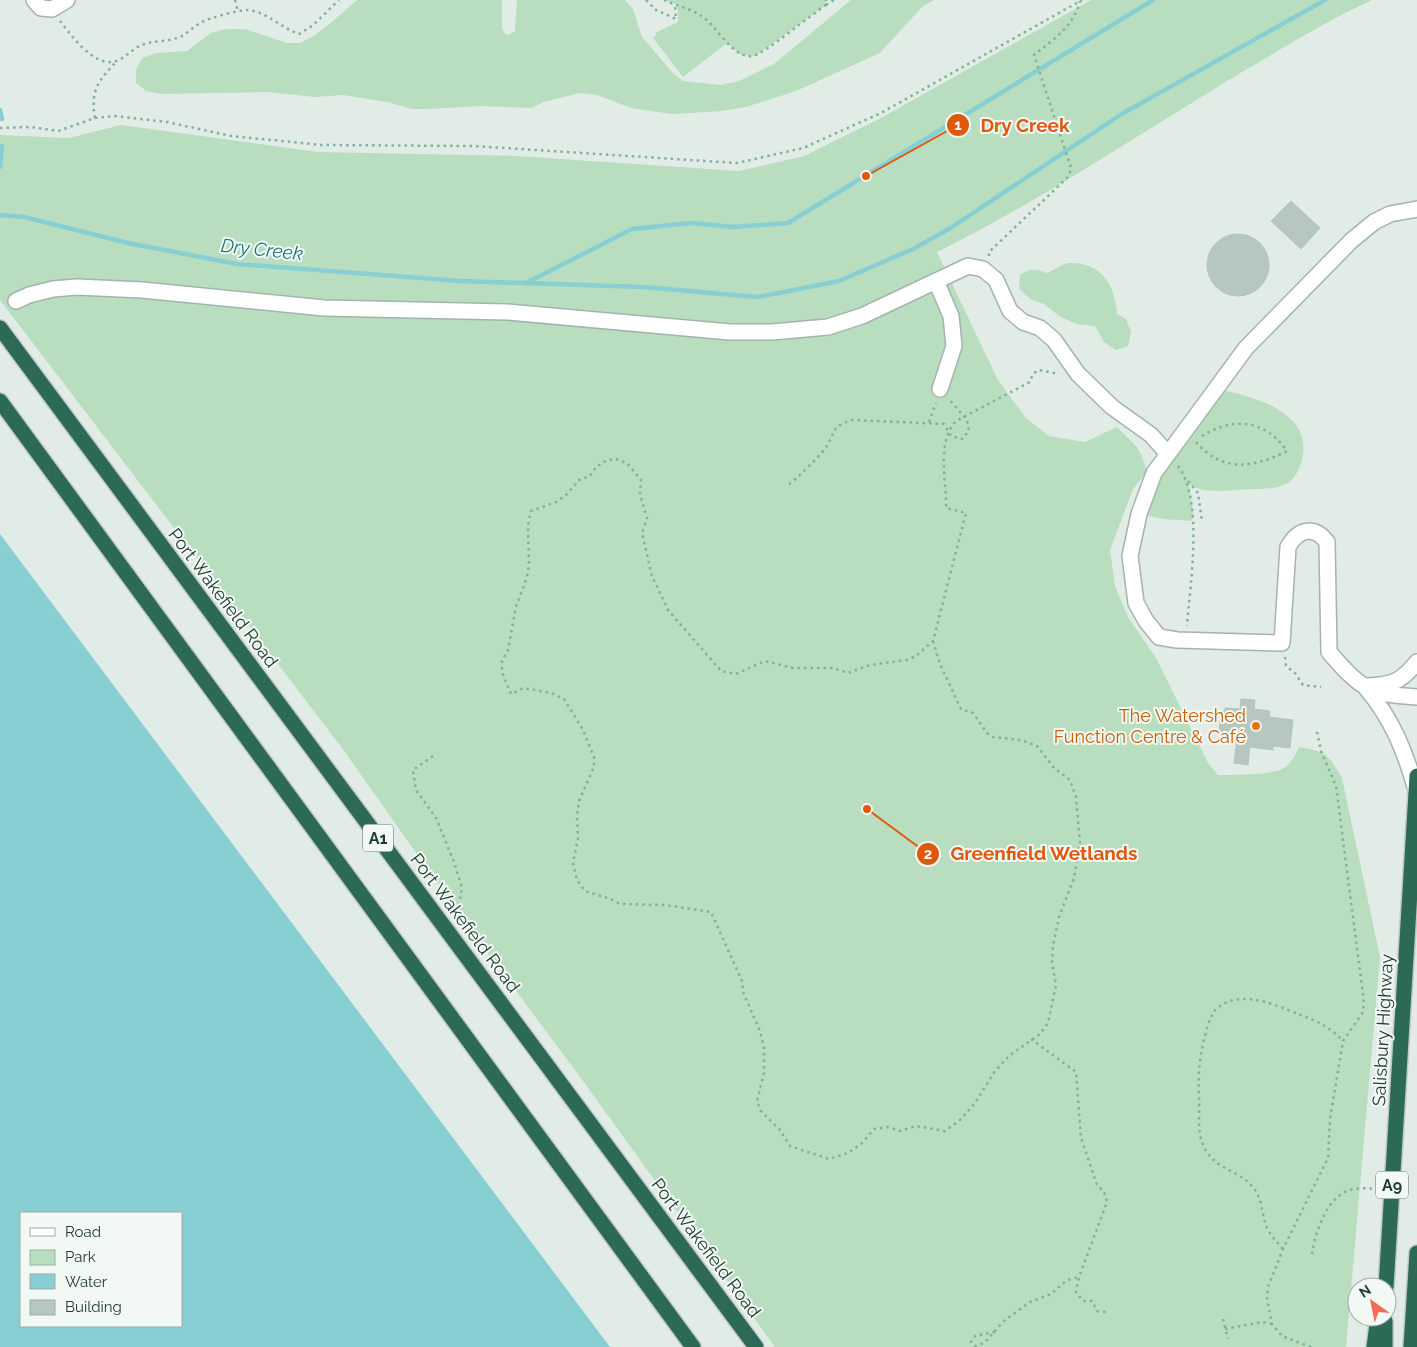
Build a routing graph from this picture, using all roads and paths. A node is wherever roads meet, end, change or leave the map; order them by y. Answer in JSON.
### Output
{"nodes":[{"id":1,"x":34,"y":0,"type":"edge"},
{"id":2,"x":67,"y":0,"type":"edge"},
{"id":3,"x":235,"y":0,"type":"edge"},
{"id":4,"x":339,"y":0,"type":"edge"},
{"id":5,"x":646,"y":0,"type":"edge"},
{"id":6,"x":664,"y":0,"type":"edge"},
{"id":7,"x":826,"y":0,"type":"edge"},
{"id":8,"x":834,"y":0,"type":"edge"},
{"id":9,"x":1081,"y":0,"type":"edge"},
{"id":10,"x":826,"y":4,"type":"junction"},
{"id":11,"x":676,"y":6,"type":"junction"},
{"id":12,"x":52,"y":9,"type":"junction"},
{"id":13,"x":238,"y":12,"type":"junction"},
{"id":14,"x":117,"y":61,"type":"junction"},
{"id":15,"x":95,"y":118,"type":"junction"},
{"id":16,"x":0,"y":128,"type":"edge"},
{"id":17,"x":1417,"y":209,"type":"edge"},
{"id":18,"x":996,"y":280,"type":"junction"},
{"id":19,"x":936,"y":282,"type":"junction"},
{"id":20,"x":16,"y":301,"type":"dead end"},
{"id":21,"x":0,"y":328,"type":"edge"},
{"id":22,"x":1078,"y":374,"type":"junction"},
{"id":23,"x":940,"y":389,"type":"junction"},
{"id":24,"x":0,"y":401,"type":"edge"},
{"id":25,"x":965,"y":417,"type":"junction"},
{"id":26,"x":929,"y":422,"type":"junction"},
{"id":27,"x":949,"y":433,"type":"junction"},
{"id":28,"x":1191,"y":434,"type":"junction"},
{"id":29,"x":1168,"y":454,"type":"junction"},
{"id":30,"x":1183,"y":474,"type":"junction"},
{"id":31,"x":788,"y":484,"type":"dead end"},
{"id":32,"x":1202,"y":521,"type":"dead end"},
{"id":33,"x":1186,"y":640,"type":"junction"},
{"id":34,"x":933,"y":641,"type":"junction"},
{"id":35,"x":1282,"y":643,"type":"junction"},
{"id":36,"x":1417,"y":662,"type":"edge"},
{"id":37,"x":1321,"y":686,"type":"dead end"},
{"id":38,"x":1363,"y":686,"type":"junction"},
{"id":39,"x":1417,"y":697,"type":"edge"},
{"id":40,"x":1317,"y":732,"type":"dead end"},
{"id":41,"x":433,"y":756,"type":"dead end"},
{"id":42,"x":1416,"y":784,"type":"edge"},
{"id":43,"x":459,"y":904,"type":"dead end"},
{"id":44,"x":1031,"y":1039,"type":"junction"},
{"id":45,"x":1343,"y":1041,"type":"junction"},
{"id":46,"x":1392,"y":1189,"type":"junction"},
{"id":47,"x":1283,"y":1249,"type":"junction"},
{"id":48,"x":1417,"y":1253,"type":"edge"},
{"id":49,"x":1312,"y":1254,"type":"dead end"},
{"id":50,"x":1078,"y":1277,"type":"junction"},
{"id":51,"x":1385,"y":1277,"type":"edge"},
{"id":52,"x":1106,"y":1312,"type":"dead end"},
{"id":53,"x":1223,"y":1319,"type":"dead end"},
{"id":54,"x":1272,"y":1324,"type":"junction"},
{"id":55,"x":1377,"y":1327,"type":"edge"},
{"id":56,"x":1385,"y":1327,"type":"edge"},
{"id":57,"x":1225,"y":1329,"type":"junction"},
{"id":58,"x":995,"y":1332,"type":"junction"},
{"id":59,"x":1228,"y":1339,"type":"dead end"},
{"id":60,"x":693,"y":1347,"type":"edge"},
{"id":61,"x":756,"y":1347,"type":"edge"},
{"id":62,"x":1311,"y":1347,"type":"edge"},
{"id":63,"x":1374,"y":1347,"type":"edge"},
{"id":64,"x":1385,"y":1347,"type":"edge"},
{"id":65,"x":1411,"y":1347,"type":"edge"}],
"edges":[{"from":1,"to":12,"type":"street"},
{"from":2,"to":12,"type":"street"},
{"from":3,"to":13,"type":"path"},
{"from":4,"to":13,"type":"path"},
{"from":5,"to":11,"type":"path"},
{"from":6,"to":11,"type":"path"},
{"from":7,"to":10,"type":"path"},
{"from":8,"to":10,"type":"path"},
{"from":9,"to":15,"type":"path"},
{"from":9,"to":18,"type":"path"},
{"from":10,"to":11,"type":"path"},
{"from":12,"to":14,"type":"path"},
{"from":13,"to":14,"type":"path"},
{"from":14,"to":15,"type":"path"},
{"from":15,"to":16,"type":"path"},
{"from":17,"to":28,"type":"street"},
{"from":18,"to":19,"type":"street"},
{"from":18,"to":22,"type":"street"},
{"from":19,"to":20,"type":"street"},
{"from":19,"to":23,"type":"street"},
{"from":21,"to":61,"type":"highway","name":"Port Wakefield Road","number":"A1"},
{"from":22,"to":25,"type":"path"},
{"from":22,"to":29,"type":"street"},
{"from":23,"to":25,"type":"path"},
{"from":23,"to":26,"type":"path"},
{"from":24,"to":60,"type":"highway"},
{"from":25,"to":27,"type":"path"},
{"from":25,"to":27,"type":"path"},
{"from":26,"to":27,"type":"path"},
{"from":26,"to":31,"type":"path"},
{"from":27,"to":34,"type":"path"},
{"from":28,"to":28,"type":"path"},
{"from":28,"to":29,"type":"street"},
{"from":29,"to":30,"type":"path"},
{"from":29,"to":33,"type":"street"},
{"from":30,"to":32,"type":"path"},
{"from":30,"to":33,"type":"path"},
{"from":33,"to":35,"type":"street"},
{"from":34,"to":44,"type":"path"},
{"from":34,"to":44,"type":"path"},
{"from":35,"to":37,"type":"path"},
{"from":35,"to":38,"type":"street"},
{"from":36,"to":38,"type":"street"},
{"from":38,"to":39,"type":"street"},
{"from":38,"to":42,"type":"street"},
{"from":40,"to":45,"type":"path"},
{"from":41,"to":43,"type":"path"},
{"from":42,"to":46,"type":"highway","name":"Salisbury Highway","number":"A9"},
{"from":44,"to":50,"type":"path"},
{"from":45,"to":47,"type":"path"},
{"from":45,"to":47,"type":"path"},
{"from":46,"to":49,"type":"path"},
{"from":46,"to":51,"type":"highway","name":"Salisbury Highway","number":"A9"},
{"from":47,"to":54,"type":"path"},
{"from":48,"to":65,"type":"highway"},
{"from":50,"to":52,"type":"path"},
{"from":50,"to":58,"type":"path"},
{"from":53,"to":57,"type":"path"},
{"from":54,"to":57,"type":"path"},
{"from":54,"to":62,"type":"path"},
{"from":55,"to":63,"type":"highway"},
{"from":56,"to":64,"type":"highway"},
{"from":57,"to":59,"type":"path"},
{"from":58,"to":58,"type":"path"}]}
